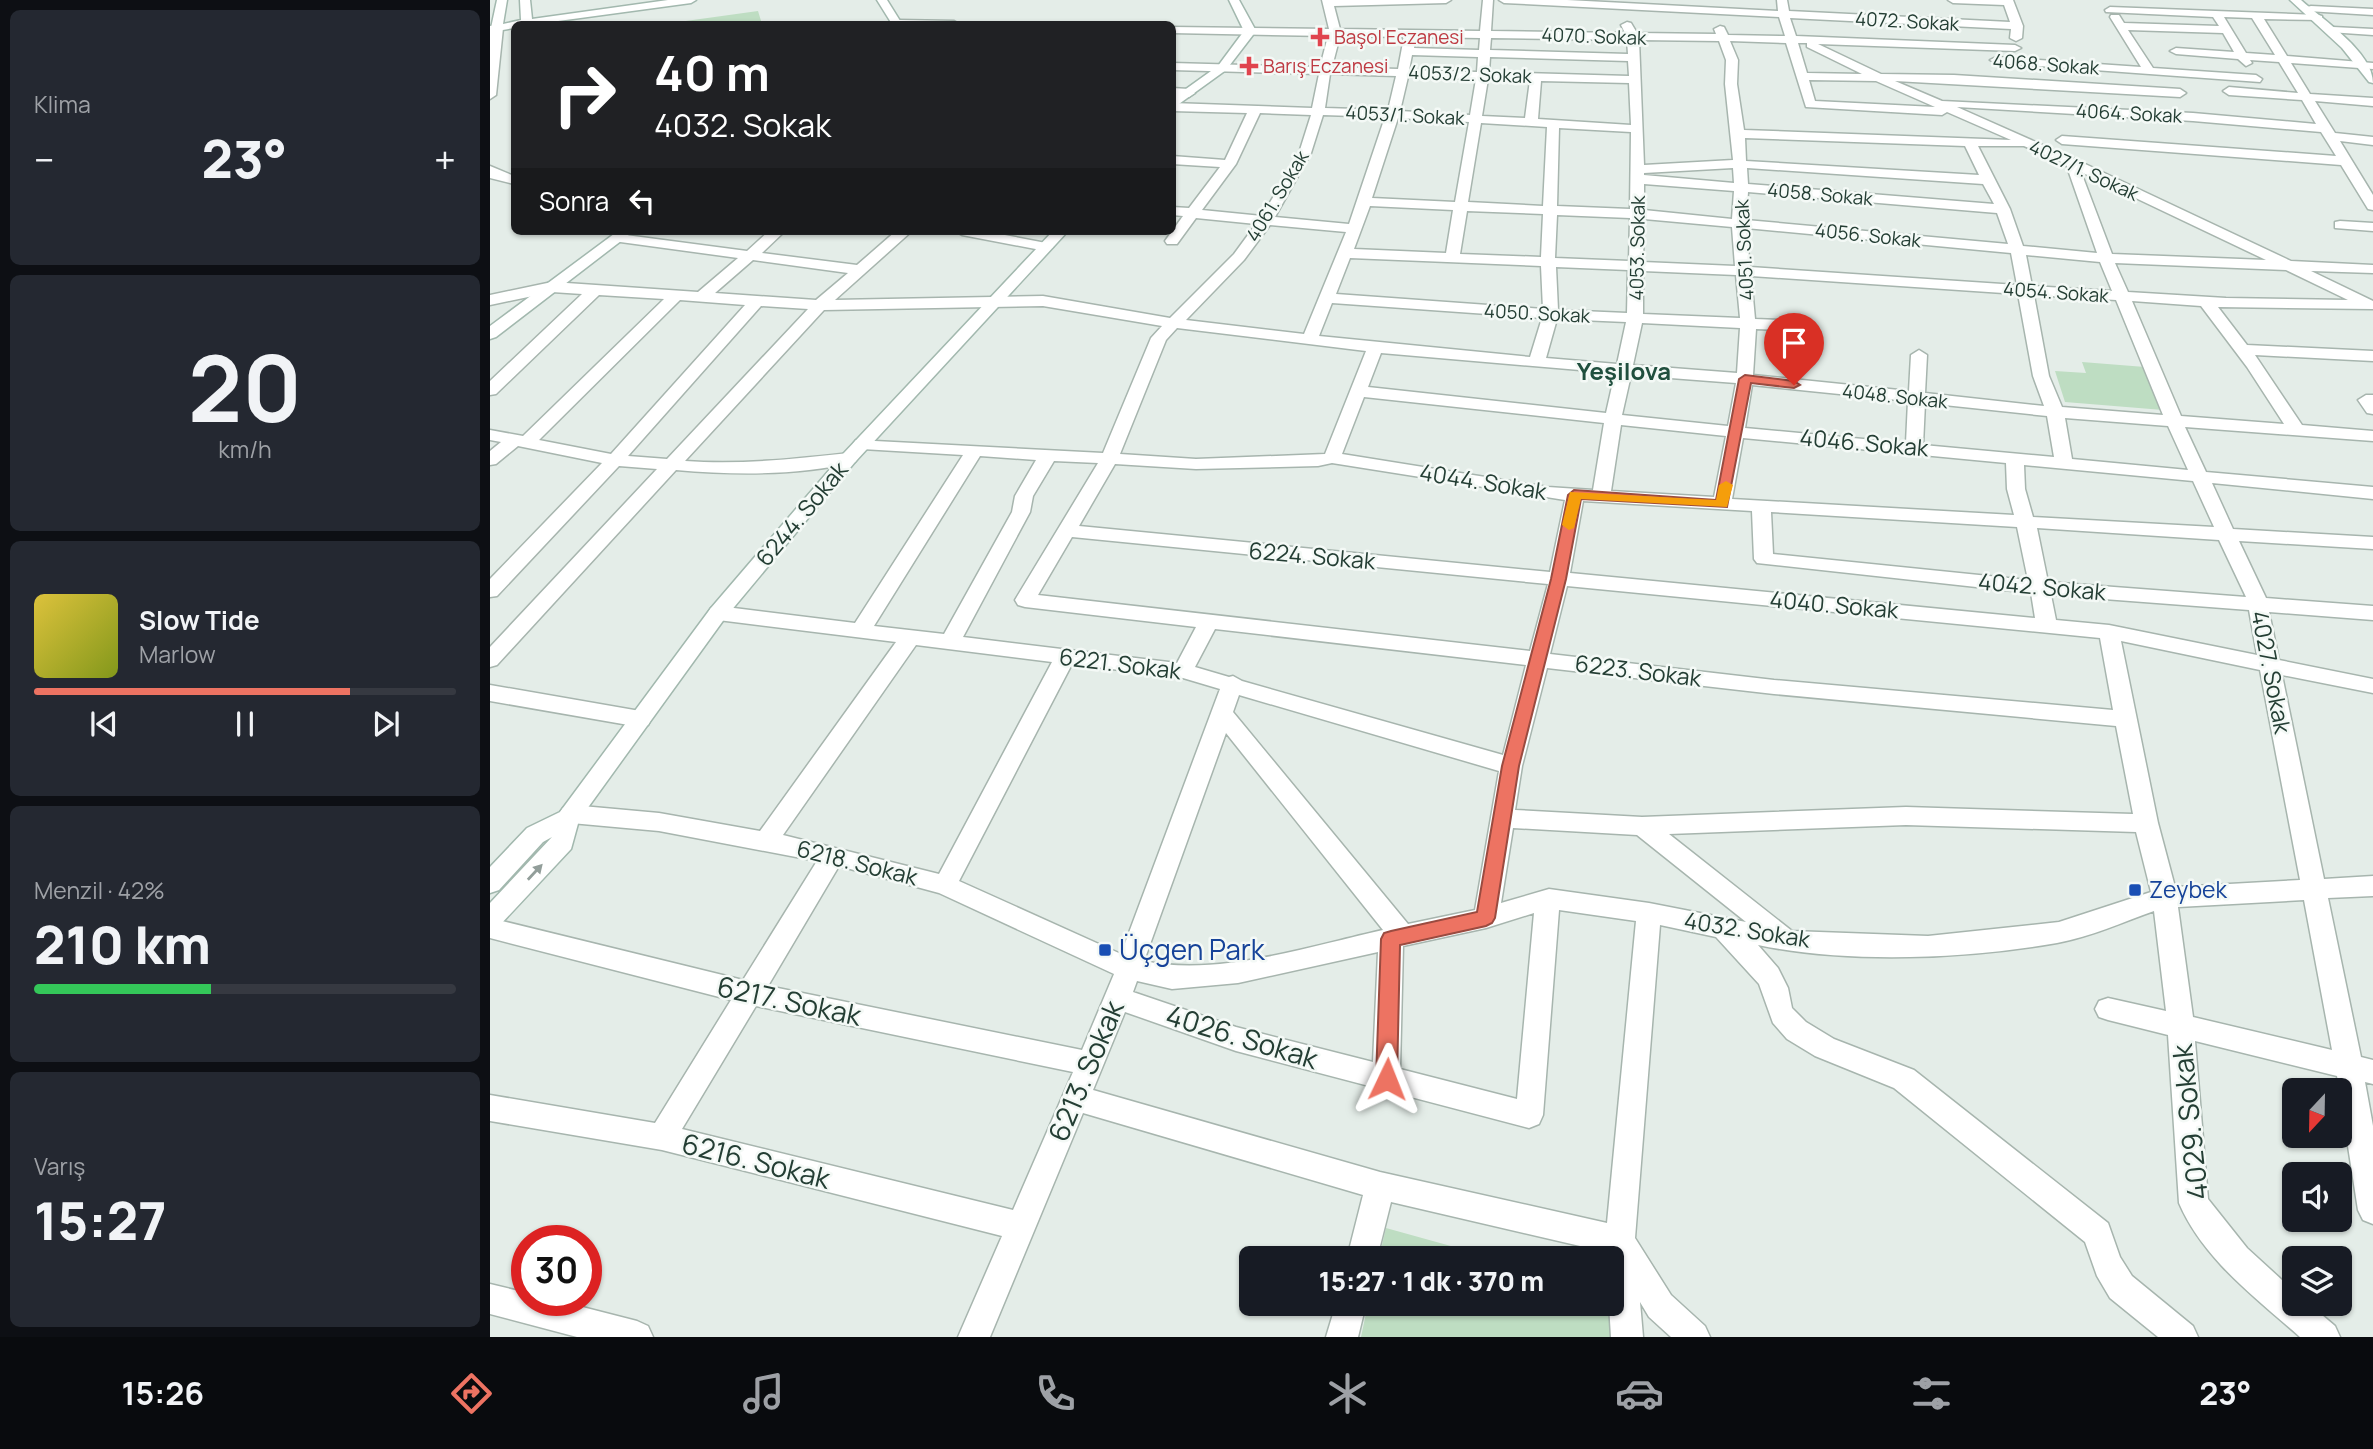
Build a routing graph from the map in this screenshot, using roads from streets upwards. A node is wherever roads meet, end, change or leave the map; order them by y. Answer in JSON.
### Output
{"nodes":[{"id":1,"x":502,"y":0,"type":"edge"},
{"id":2,"x":525,"y":0,"type":"edge"},
{"id":3,"x":691,"y":0,"type":"edge"},
{"id":4,"x":882,"y":0,"type":"edge"},
{"id":5,"x":1234,"y":0,"type":"edge"},
{"id":6,"x":1446,"y":0,"type":"edge"},
{"id":7,"x":1488,"y":0,"type":"edge"},
{"id":8,"x":1504,"y":0,"type":"edge"},
{"id":9,"x":1782,"y":0,"type":"edge"},
{"id":10,"x":1850,"y":0,"type":"edge"},
{"id":11,"x":1953,"y":0,"type":"edge"},
{"id":12,"x":2295,"y":0,"type":"edge"},
{"id":13,"x":1327,"y":1,"type":"edge"},
{"id":14,"x":2008,"y":1,"type":"edge"},
{"id":15,"x":1618,"y":4,"type":"edge"},
{"id":16,"x":1711,"y":5,"type":"edge"},
{"id":17,"x":2108,"y":5,"type":"edge"},
{"id":18,"x":2312,"y":10,"type":"edge"},
{"id":19,"x":2373,"y":12,"type":"edge"},
{"id":20,"x":2217,"y":13,"type":"junction"},
{"id":21,"x":1784,"y":15,"type":"junction"},
{"id":22,"x":2256,"y":15,"type":"junction"},
{"id":23,"x":1853,"y":18,"type":"junction"},
{"id":24,"x":522,"y":21,"type":"edge"},
{"id":25,"x":541,"y":21,"type":"edge"},
{"id":26,"x":896,"y":21,"type":"edge"},
{"id":27,"x":2017,"y":26,"type":"junction"},
{"id":28,"x":2121,"y":26,"type":"junction"},
{"id":29,"x":2160,"y":27,"type":"junction"},
{"id":30,"x":494,"y":28,"type":"edge"},
{"id":31,"x":1176,"y":30,"type":"edge"},
{"id":32,"x":2227,"y":30,"type":"junction"},
{"id":33,"x":2333,"y":30,"type":"junction"},
{"id":34,"x":1250,"y":31,"type":"junction"},
{"id":35,"x":1335,"y":32,"type":"junction"},
{"id":36,"x":1411,"y":32,"type":"junction"},
{"id":37,"x":1485,"y":32,"type":"junction"},
{"id":38,"x":2373,"y":32,"type":"edge"},
{"id":39,"x":1633,"y":37,"type":"junction"},
{"id":40,"x":1724,"y":39,"type":"junction"},
{"id":41,"x":1792,"y":40,"type":"junction"},
{"id":42,"x":1862,"y":42,"type":"junction"},
{"id":43,"x":2344,"y":43,"type":"junction"},
{"id":44,"x":2363,"y":45,"type":"dead end"},
{"id":45,"x":1408,"y":51,"type":"junction"},
{"id":46,"x":2176,"y":51,"type":"junction"},
{"id":47,"x":1484,"y":53,"type":"junction"},
{"id":48,"x":2017,"y":54,"type":"junction"},
{"id":49,"x":1837,"y":55,"type":"junction"},
{"id":50,"x":2242,"y":55,"type":"junction"},
{"id":51,"x":1862,"y":56,"type":"dead end"},
{"id":52,"x":1634,"y":58,"type":"junction"},
{"id":53,"x":1966,"y":59,"type":"dead end"},
{"id":54,"x":2283,"y":59,"type":"junction"},
{"id":55,"x":2369,"y":65,"type":"edge"},
{"id":56,"x":1176,"y":66,"type":"edge"},
{"id":57,"x":1222,"y":68,"type":"junction"},
{"id":58,"x":1325,"y":71,"type":"junction"},
{"id":59,"x":2149,"y":71,"type":"junction"},
{"id":60,"x":1405,"y":72,"type":"junction"},
{"id":61,"x":2169,"y":73,"type":"junction"},
{"id":62,"x":1483,"y":74,"type":"junction"},
{"id":63,"x":2193,"y":75,"type":"junction"},
{"id":64,"x":1536,"y":76,"type":"junction"},
{"id":65,"x":1802,"y":76,"type":"junction"},
{"id":66,"x":1874,"y":77,"type":"junction"},
{"id":67,"x":2256,"y":79,"type":"junction"},
{"id":68,"x":2373,"y":79,"type":"edge"},
{"id":69,"x":1635,"y":80,"type":"junction"},
{"id":70,"x":2036,"y":85,"type":"junction"},
{"id":71,"x":2182,"y":89,"type":"junction"},
{"id":72,"x":2214,"y":90,"type":"dead end"},
{"id":73,"x":1176,"y":92,"type":"edge"},
{"id":74,"x":1189,"y":93,"type":"junction"},
{"id":75,"x":490,"y":95,"type":"edge"},
{"id":76,"x":2308,"y":97,"type":"junction"},
{"id":77,"x":1935,"y":102,"type":"junction"},
{"id":78,"x":2373,"y":102,"type":"edge"},
{"id":79,"x":1176,"y":103,"type":"edge"},
{"id":80,"x":1176,"y":106,"type":"edge"},
{"id":81,"x":2053,"y":109,"type":"junction"},
{"id":82,"x":1255,"y":110,"type":"junction"},
{"id":83,"x":2274,"y":110,"type":"junction"},
{"id":84,"x":1318,"y":111,"type":"junction"},
{"id":85,"x":1958,"y":112,"type":"junction"},
{"id":86,"x":1395,"y":114,"type":"junction"},
{"id":87,"x":1474,"y":119,"type":"junction"},
{"id":88,"x":1531,"y":123,"type":"junction"},
{"id":89,"x":1553,"y":125,"type":"junction"},
{"id":90,"x":1637,"y":129,"type":"junction"},
{"id":91,"x":2326,"y":132,"type":"junction"},
{"id":92,"x":1738,"y":134,"type":"junction"},
{"id":93,"x":2203,"y":134,"type":"junction"},
{"id":94,"x":2062,"y":140,"type":"junction"},
{"id":95,"x":2373,"y":141,"type":"edge"},
{"id":96,"x":1970,"y":144,"type":"junction"},
{"id":97,"x":2028,"y":144,"type":"junction"},
{"id":98,"x":1176,"y":160,"type":"edge"},
{"id":99,"x":2070,"y":162,"type":"junction"},
{"id":100,"x":2344,"y":162,"type":"junction"},
{"id":101,"x":1229,"y":164,"type":"junction"},
{"id":102,"x":1738,"y":164,"type":"junction"},
{"id":103,"x":490,"y":170,"type":"edge"},
{"id":104,"x":1637,"y":174,"type":"junction"},
{"id":105,"x":511,"y":179,"type":"edge"},
{"id":106,"x":1989,"y":180,"type":"junction"},
{"id":107,"x":1741,"y":188,"type":"junction"},
{"id":108,"x":1363,"y":202,"type":"junction"},
{"id":109,"x":2373,"y":206,"type":"edge"},
{"id":110,"x":1462,"y":207,"type":"junction"},
{"id":111,"x":2003,"y":209,"type":"junction"},
{"id":112,"x":1551,"y":211,"type":"junction"},
{"id":113,"x":1176,"y":212,"type":"edge"},
{"id":114,"x":1191,"y":214,"type":"junction"},
{"id":115,"x":1638,"y":214,"type":"junction"},
{"id":116,"x":1266,"y":220,"type":"junction"},
{"id":117,"x":1739,"y":223,"type":"junction"},
{"id":118,"x":2340,"y":225,"type":"dead end"},
{"id":119,"x":2373,"y":227,"type":"edge"},
{"id":120,"x":1354,"y":229,"type":"junction"},
{"id":121,"x":621,"y":235,"type":"edge"},
{"id":122,"x":628,"y":235,"type":"edge"},
{"id":123,"x":773,"y":235,"type":"edge"},
{"id":124,"x":900,"y":235,"type":"edge"},
{"id":125,"x":983,"y":235,"type":"edge"},
{"id":126,"x":1057,"y":235,"type":"edge"},
{"id":127,"x":1172,"y":241,"type":"dead end"},
{"id":128,"x":1046,"y":247,"type":"junction"},
{"id":129,"x":2018,"y":251,"type":"junction"},
{"id":130,"x":1346,"y":253,"type":"junction"},
{"id":131,"x":750,"y":254,"type":"junction"},
{"id":132,"x":2106,"y":258,"type":"junction"},
{"id":133,"x":1452,"y":259,"type":"junction"},
{"id":134,"x":1549,"y":262,"type":"junction"},
{"id":135,"x":2288,"y":265,"type":"junction"},
{"id":136,"x":1637,"y":266,"type":"junction"},
{"id":137,"x":2373,"y":269,"type":"edge"},
{"id":138,"x":861,"y":270,"type":"junction"},
{"id":139,"x":1742,"y":271,"type":"junction"},
{"id":140,"x":552,"y":287,"type":"junction"},
{"id":141,"x":595,"y":290,"type":"junction"},
{"id":142,"x":2024,"y":290,"type":"junction"},
{"id":143,"x":676,"y":296,"type":"junction"},
{"id":144,"x":2122,"y":296,"type":"junction"},
{"id":145,"x":702,"y":297,"type":"junction"},
{"id":146,"x":1327,"y":299,"type":"junction"},
{"id":147,"x":490,"y":300,"type":"edge"},
{"id":148,"x":996,"y":300,"type":"junction"},
{"id":149,"x":757,"y":301,"type":"junction"},
{"id":150,"x":2205,"y":302,"type":"junction"},
{"id":151,"x":820,"y":305,"type":"junction"},
{"id":152,"x":2372,"y":306,"type":"edge"},
{"id":153,"x":1551,"y":314,"type":"junction"},
{"id":154,"x":1636,"y":318,"type":"junction"},
{"id":155,"x":1172,"y":323,"type":"junction"},
{"id":156,"x":1748,"y":324,"type":"junction"},
{"id":157,"x":1800,"y":327,"type":"dead end"},
{"id":158,"x":490,"y":334,"type":"edge"},
{"id":159,"x":1309,"y":340,"type":"junction"},
{"id":160,"x":1375,"y":347,"type":"junction"},
{"id":161,"x":2243,"y":350,"type":"junction"},
{"id":162,"x":1919,"y":355,"type":"dead end"},
{"id":163,"x":2373,"y":356,"type":"edge"},
{"id":164,"x":1537,"y":362,"type":"junction"},
{"id":165,"x":1625,"y":369,"type":"junction"},
{"id":166,"x":1745,"y":379,"type":"junction"},
{"id":167,"x":490,"y":390,"type":"edge"},
{"id":168,"x":1356,"y":391,"type":"junction"},
{"id":169,"x":1916,"y":399,"type":"junction"},
{"id":170,"x":2373,"y":400,"type":"edge"},
{"id":171,"x":2373,"y":409,"type":"edge"},
{"id":172,"x":2055,"y":412,"type":"junction"},
{"id":173,"x":1613,"y":418,"type":"junction"},
{"id":174,"x":2174,"y":421,"type":"junction"},
{"id":175,"x":2297,"y":431,"type":"junction"},
{"id":176,"x":1735,"y":432,"type":"junction"},
{"id":177,"x":490,"y":435,"type":"edge"},
{"id":178,"x":2373,"y":436,"type":"edge"},
{"id":179,"x":520,"y":441,"type":"junction"},
{"id":180,"x":1914,"y":447,"type":"junction"},
{"id":181,"x":975,"y":450,"type":"junction"},
{"id":182,"x":856,"y":451,"type":"junction"},
{"id":183,"x":1047,"y":457,"type":"junction"},
{"id":184,"x":2015,"y":457,"type":"junction"},
{"id":185,"x":1332,"y":458,"type":"junction"},
{"id":186,"x":490,"y":460,"type":"edge"},
{"id":187,"x":615,"y":460,"type":"junction"},
{"id":188,"x":1109,"y":460,"type":"junction"},
{"id":189,"x":2064,"y":464,"type":"junction"},
{"id":190,"x":673,"y":465,"type":"junction"},
{"id":191,"x":2200,"y":475,"type":"junction"},
{"id":192,"x":2373,"y":493,"type":"edge"},
{"id":193,"x":1574,"y":495,"type":"junction"},
{"id":194,"x":1601,"y":496,"type":"junction"},
{"id":195,"x":1722,"y":504,"type":"junction"},
{"id":196,"x":1761,"y":507,"type":"junction"},
{"id":197,"x":2026,"y":523,"type":"junction"},
{"id":198,"x":1066,"y":531,"type":"junction"},
{"id":199,"x":2228,"y":534,"type":"junction"},
{"id":200,"x":2373,"y":543,"type":"edge"},
{"id":201,"x":1559,"y":579,"type":"junction"},
{"id":202,"x":2040,"y":588,"type":"junction"},
{"id":203,"x":490,"y":591,"type":"edge"},
{"id":204,"x":1024,"y":600,"type":"joint"},
{"id":205,"x":2258,"y":605,"type":"junction"},
{"id":206,"x":718,"y":613,"type":"junction"},
{"id":207,"x":2373,"y":613,"type":"edge"},
{"id":208,"x":1208,"y":623,"type":"junction"},
{"id":209,"x":2047,"y":625,"type":"junction"},
{"id":210,"x":861,"y":630,"type":"junction"},
{"id":211,"x":2109,"y":632,"type":"junction"},
{"id":212,"x":910,"y":638,"type":"junction"},
{"id":213,"x":950,"y":642,"type":"junction"},
{"id":214,"x":1065,"y":657,"type":"junction"},
{"id":215,"x":1540,"y":659,"type":"junction"},
{"id":216,"x":490,"y":660,"type":"edge"},
{"id":217,"x":2270,"y":666,"type":"junction"},
{"id":218,"x":1183,"y":671,"type":"junction"},
{"id":219,"x":1233,"y":683,"type":"junction"},
{"id":220,"x":2373,"y":686,"type":"edge"},
{"id":221,"x":490,"y":693,"type":"edge"},
{"id":222,"x":1223,"y":715,"type":"junction"},
{"id":223,"x":640,"y":719,"type":"junction"},
{"id":224,"x":2127,"y":719,"type":"junction"},
{"id":225,"x":1511,"y":766,"type":"junction"},
{"id":226,"x":570,"y":816,"type":"junction"},
{"id":227,"x":1501,"y":818,"type":"junction"},
{"id":228,"x":2146,"y":823,"type":"junction"},
{"id":229,"x":1642,"y":826,"type":"junction"},
{"id":230,"x":766,"y":841,"type":"junction"},
{"id":231,"x":833,"y":855,"type":"junction"},
{"id":232,"x":490,"y":883,"type":"edge"},
{"id":233,"x":944,"y":885,"type":"junction"},
{"id":234,"x":2373,"y":886,"type":"edge"},
{"id":235,"x":2314,"y":891,"type":"junction"},
{"id":236,"x":2165,"y":898,"type":"junction"},
{"id":237,"x":1548,"y":899,"type":"junction"},
{"id":238,"x":1650,"y":913,"type":"junction"},
{"id":239,"x":1486,"y":918,"type":"junction"},
{"id":240,"x":490,"y":919,"type":"edge"},
{"id":241,"x":1723,"y":927,"type":"junction"},
{"id":242,"x":490,"y":928,"type":"edge"},
{"id":243,"x":1397,"y":937,"type":"junction"},
{"id":244,"x":1788,"y":941,"type":"junction"},
{"id":245,"x":1127,"y":968,"type":"junction"},
{"id":246,"x":749,"y":993,"type":"junction"},
{"id":247,"x":1118,"y":998,"type":"junction"},
{"id":248,"x":2108,"y":1009,"type":"dead end"},
{"id":249,"x":2181,"y":1028,"type":"junction"},
{"id":250,"x":1091,"y":1064,"type":"junction"},
{"id":251,"x":2361,"y":1069,"type":"edge"},
{"id":252,"x":1387,"y":1079,"type":"junction"},
{"id":253,"x":1075,"y":1098,"type":"junction"},
{"id":254,"x":490,"y":1108,"type":"edge"},
{"id":255,"x":663,"y":1137,"type":"junction"},
{"id":256,"x":1380,"y":1186,"type":"junction"},
{"id":257,"x":2373,"y":1209,"type":"edge"},
{"id":258,"x":1020,"y":1226,"type":"junction"},
{"id":259,"x":1620,"y":1241,"type":"junction"},
{"id":260,"x":1365,"y":1246,"type":"edge"},
{"id":261,"x":490,"y":1299,"type":"edge"},
{"id":262,"x":1347,"y":1316,"type":"edge"},
{"id":263,"x":637,"y":1337,"type":"edge"},
{"id":264,"x":974,"y":1337,"type":"edge"},
{"id":265,"x":1342,"y":1337,"type":"edge"},
{"id":266,"x":1627,"y":1337,"type":"edge"},
{"id":267,"x":1694,"y":1337,"type":"edge"},
{"id":268,"x":2182,"y":1337,"type":"edge"},
{"id":269,"x":2324,"y":1337,"type":"edge"}],
"edges":[{"from":1,"to":30,"type":"street"},
{"from":2,"to":24,"type":"street"},
{"from":3,"to":25,"type":"street"},
{"from":4,"to":26,"type":"street"},
{"from":5,"to":34,"type":"street"},
{"from":6,"to":13,"type":"street"},
{"from":7,"to":37,"type":"street"},
{"from":8,"to":15,"type":"street","name":"4072. Sokak"},
{"from":9,"to":21,"type":"street"},
{"from":10,"to":23,"type":"street"},
{"from":11,"to":14,"type":"street"},
{"from":12,"to":18,"type":"street"},
{"from":13,"to":35,"type":"street","name":"4061. Sokak"},
{"from":14,"to":27,"type":"street"},
{"from":15,"to":16,"type":"street","name":"4072. Sokak"},
{"from":15,"to":39,"type":"street","name":"4053. Sokak"},
{"from":16,"to":21,"type":"street","name":"4072. Sokak"},
{"from":16,"to":40,"type":"street","name":"4051. Sokak"},
{"from":17,"to":20,"type":"street"},
{"from":17,"to":28,"type":"street"},
{"from":18,"to":19,"type":"street"},
{"from":18,"to":22,"type":"street"},
{"from":18,"to":33,"type":"street"},
{"from":20,"to":22,"type":"street"},
{"from":20,"to":32,"type":"street"},
{"from":21,"to":23,"type":"street","name":"4072. Sokak"},
{"from":21,"to":41,"type":"street"},
{"from":22,"to":54,"type":"street"},
{"from":23,"to":27,"type":"street","name":"4072. Sokak"},
{"from":23,"to":42,"type":"street"},
{"from":27,"to":48,"type":"street"},
{"from":28,"to":29,"type":"street"},
{"from":28,"to":59,"type":"street"},
{"from":29,"to":32,"type":"street"},
{"from":29,"to":46,"type":"street"},
{"from":30,"to":75,"type":"street"},
{"from":31,"to":34,"type":"street","name":"4070. Sokak"},
{"from":32,"to":50,"type":"street"},
{"from":33,"to":38,"type":"street"},
{"from":33,"to":43,"type":"street"},
{"from":34,"to":35,"type":"street","name":"4070. Sokak"},
{"from":34,"to":57,"type":"street"},
{"from":35,"to":36,"type":"street","name":"4070. Sokak"},
{"from":35,"to":58,"type":"street","name":"4061. Sokak"},
{"from":36,"to":37,"type":"street","name":"4070. Sokak"},
{"from":36,"to":45,"type":"street"},
{"from":37,"to":39,"type":"street","name":"4070. Sokak"},
{"from":37,"to":47,"type":"street"},
{"from":39,"to":40,"type":"street","name":"4070. Sokak"},
{"from":39,"to":52,"type":"street","name":"4053. Sokak"},
{"from":40,"to":41,"type":"street","name":"4070. Sokak"},
{"from":40,"to":92,"type":"street","name":"4051. Sokak"},
{"from":41,"to":42,"type":"street","name":"4070. Sokak"},
{"from":41,"to":49,"type":"street","name":"4027/1. Sokak"},
{"from":41,"to":65,"type":"street"},
{"from":42,"to":48,"type":"street","name":"4070. Sokak"},
{"from":43,"to":44,"type":"street"},
{"from":43,"to":55,"type":"street"},
{"from":45,"to":47,"type":"street"},
{"from":45,"to":60,"type":"street"},
{"from":46,"to":50,"type":"street"},
{"from":46,"to":63,"type":"street"},
{"from":47,"to":52,"type":"street"},
{"from":47,"to":62,"type":"street"},
{"from":48,"to":53,"type":"street","name":"4068. Sokak"},
{"from":48,"to":59,"type":"street","name":"4068. Sokak"},
{"from":48,"to":70,"type":"street","name":"4027. Sokak"},
{"from":49,"to":51,"type":"street"},
{"from":49,"to":66,"type":"street","name":"4027/1. Sokak"},
{"from":50,"to":54,"type":"street"},
{"from":50,"to":67,"type":"street"},
{"from":52,"to":69,"type":"street","name":"4053. Sokak"},
{"from":54,"to":55,"type":"street"},
{"from":54,"to":76,"type":"street"},
{"from":55,"to":68,"type":"street"},
{"from":56,"to":57,"type":"street","name":"4053/2. Sokak"},
{"from":57,"to":58,"type":"street","name":"4053/2. Sokak"},
{"from":57,"to":74,"type":"street"},
{"from":58,"to":60,"type":"street","name":"4053/2. Sokak"},
{"from":58,"to":84,"type":"street","name":"4061. Sokak"},
{"from":59,"to":61,"type":"street","name":"4068. Sokak"},
{"from":60,"to":62,"type":"street","name":"4053/2. Sokak"},
{"from":60,"to":86,"type":"street"},
{"from":61,"to":63,"type":"street","name":"4068. Sokak"},
{"from":61,"to":71,"type":"street"},
{"from":62,"to":64,"type":"street","name":"4053/2. Sokak"},
{"from":62,"to":87,"type":"street"},
{"from":63,"to":67,"type":"street","name":"4068. Sokak"},
{"from":64,"to":69,"type":"street","name":"4053/2. Sokak"},
{"from":64,"to":88,"type":"street"},
{"from":65,"to":66,"type":"street"},
{"from":65,"to":85,"type":"street"},
{"from":66,"to":70,"type":"street"},
{"from":66,"to":77,"type":"street","name":"4027/1. Sokak"},
{"from":67,"to":83,"type":"street"},
{"from":69,"to":90,"type":"street","name":"4053. Sokak"},
{"from":70,"to":71,"type":"street"},
{"from":70,"to":81,"type":"street","name":"4027. Sokak"},
{"from":71,"to":93,"type":"street"},
{"from":72,"to":83,"type":"street"},
{"from":73,"to":74,"type":"street"},
{"from":74,"to":79,"type":"street"},
{"from":76,"to":78,"type":"street"},
{"from":76,"to":83,"type":"street"},
{"from":76,"to":91,"type":"street"},
{"from":77,"to":81,"type":"street","name":"4064. Sokak"},
{"from":77,"to":85,"type":"street","name":"4027/1. Sokak"},
{"from":80,"to":82,"type":"street","name":"4053/1. Sokak"},
{"from":81,"to":93,"type":"street","name":"4064. Sokak"},
{"from":81,"to":94,"type":"street","name":"4027. Sokak"},
{"from":82,"to":84,"type":"street","name":"4053/1. Sokak"},
{"from":82,"to":101,"type":"street"},
{"from":83,"to":91,"type":"street","name":"4064. Sokak"},
{"from":83,"to":93,"type":"street","name":"4064. Sokak"},
{"from":84,"to":86,"type":"street","name":"4053/1. Sokak"},
{"from":84,"to":116,"type":"street","name":"4061. Sokak"},
{"from":85,"to":97,"type":"street","name":"4027/1. Sokak"},
{"from":86,"to":87,"type":"street","name":"4053/1. Sokak"},
{"from":86,"to":108,"type":"street"},
{"from":87,"to":88,"type":"street","name":"4053/1. Sokak"},
{"from":87,"to":110,"type":"street"},
{"from":88,"to":89,"type":"street","name":"4053/1. Sokak"},
{"from":89,"to":90,"type":"street","name":"4053/1. Sokak"},
{"from":89,"to":112,"type":"street"},
{"from":90,"to":104,"type":"street","name":"4053. Sokak"},
{"from":91,"to":95,"type":"street","name":"4064. Sokak"},
{"from":91,"to":100,"type":"street"},
{"from":92,"to":96,"type":"street"},
{"from":92,"to":102,"type":"street","name":"4051. Sokak"},
{"from":93,"to":94,"type":"street"},
{"from":93,"to":100,"type":"street"},
{"from":94,"to":99,"type":"street","name":"4027. Sokak"},
{"from":96,"to":97,"type":"street"},
{"from":96,"to":106,"type":"street"},
{"from":97,"to":99,"type":"street","name":"4027/1. Sokak"},
{"from":98,"to":101,"type":"street"},
{"from":99,"to":132,"type":"street","name":"4027. Sokak"},
{"from":99,"to":135,"type":"street","name":"4027/1. Sokak"},
{"from":100,"to":109,"type":"street"},
{"from":101,"to":114,"type":"street"},
{"from":102,"to":104,"type":"street"},
{"from":102,"to":106,"type":"street"},
{"from":102,"to":107,"type":"street","name":"4051. Sokak"},
{"from":103,"to":105,"type":"street"},
{"from":104,"to":107,"type":"street","name":"4058. Sokak"},
{"from":104,"to":115,"type":"street","name":"4053. Sokak"},
{"from":106,"to":111,"type":"street"},
{"from":107,"to":111,"type":"street","name":"4058. Sokak"},
{"from":107,"to":117,"type":"street","name":"4051. Sokak"},
{"from":108,"to":110,"type":"street","name":"4056. Sokak"},
{"from":108,"to":120,"type":"street"},
{"from":110,"to":112,"type":"street","name":"4056. Sokak"},
{"from":110,"to":133,"type":"street"},
{"from":111,"to":129,"type":"street"},
{"from":112,"to":115,"type":"street","name":"4056. Sokak"},
{"from":112,"to":134,"type":"street"},
{"from":113,"to":114,"type":"street"},
{"from":114,"to":116,"type":"street"},
{"from":114,"to":127,"type":"street"},
{"from":115,"to":117,"type":"street","name":"4056. Sokak"},
{"from":115,"to":136,"type":"street","name":"4053. Sokak"},
{"from":116,"to":120,"type":"street"},
{"from":116,"to":155,"type":"street","name":"4061. Sokak"},
{"from":117,"to":129,"type":"street","name":"4056. Sokak"},
{"from":117,"to":139,"type":"street","name":"4051. Sokak"},
{"from":118,"to":119,"type":"street"},
{"from":120,"to":130,"type":"street"},
{"from":121,"to":140,"type":"street"},
{"from":122,"to":131,"type":"street"},
{"from":123,"to":131,"type":"street"},
{"from":124,"to":138,"type":"street"},
{"from":125,"to":128,"type":"street"},
{"from":126,"to":128,"type":"street","name":"6244. Sokak"},
{"from":128,"to":148,"type":"street","name":"6244. Sokak"},
{"from":129,"to":132,"type":"street","name":"4056. Sokak"},
{"from":129,"to":142,"type":"street"},
{"from":130,"to":133,"type":"street","name":"4054. Sokak"},
{"from":130,"to":146,"type":"street"},
{"from":131,"to":138,"type":"street"},
{"from":131,"to":145,"type":"street"},
{"from":132,"to":135,"type":"street","name":"4056. Sokak"},
{"from":132,"to":144,"type":"street","name":"4027. Sokak"},
{"from":133,"to":134,"type":"street","name":"4054. Sokak"},
{"from":134,"to":136,"type":"street","name":"4054. Sokak"},
{"from":134,"to":153,"type":"street"},
{"from":135,"to":137,"type":"street","name":"4056. Sokak"},
{"from":135,"to":152,"type":"street","name":"4027/1. Sokak"},
{"from":136,"to":139,"type":"street","name":"4054. Sokak"},
{"from":136,"to":154,"type":"street","name":"4053. Sokak"},
{"from":138,"to":151,"type":"street"},
{"from":139,"to":142,"type":"street","name":"4054. Sokak"},
{"from":139,"to":156,"type":"street","name":"4051. Sokak"},
{"from":140,"to":141,"type":"street","name":"4048. Sokak"},
{"from":140,"to":147,"type":"street"},
{"from":140,"to":158,"type":"street"},
{"from":141,"to":143,"type":"street","name":"4048. Sokak"},
{"from":141,"to":167,"type":"street"},
{"from":142,"to":144,"type":"street","name":"4054. Sokak"},
{"from":142,"to":172,"type":"street"},
{"from":143,"to":145,"type":"street","name":"4048. Sokak"},
{"from":143,"to":179,"type":"street"},
{"from":144,"to":150,"type":"street","name":"4054. Sokak"},
{"from":144,"to":174,"type":"street","name":"4027. Sokak"},
{"from":145,"to":149,"type":"street","name":"4048. Sokak"},
{"from":146,"to":153,"type":"street","name":"4050. Sokak"},
{"from":146,"to":159,"type":"street"},
{"from":148,"to":151,"type":"street","name":"4048. Sokak"},
{"from":148,"to":155,"type":"street","name":"4048. Sokak"},
{"from":148,"to":182,"type":"street","name":"6244. Sokak"},
{"from":149,"to":151,"type":"street","name":"4048. Sokak"},
{"from":149,"to":187,"type":"street"},
{"from":150,"to":152,"type":"street","name":"4054. Sokak"},
{"from":150,"to":161,"type":"street"},
{"from":151,"to":190,"type":"street"},
{"from":153,"to":154,"type":"street","name":"4050. Sokak"},
{"from":153,"to":164,"type":"street"},
{"from":154,"to":156,"type":"street","name":"4050. Sokak"},
{"from":154,"to":165,"type":"street","name":"4053. Sokak"},
{"from":155,"to":159,"type":"street","name":"4048. Sokak"},
{"from":155,"to":188,"type":"street","name":"4061. Sokak"},
{"from":156,"to":157,"type":"street","name":"4050. Sokak"},
{"from":156,"to":166,"type":"street","name":"4051. Sokak"},
{"from":159,"to":160,"type":"street","name":"4048. Sokak"},
{"from":160,"to":164,"type":"street","name":"4048. Sokak"},
{"from":160,"to":168,"type":"street"},
{"from":161,"to":163,"type":"street"},
{"from":161,"to":175,"type":"street"},
{"from":162,"to":169,"type":"street"},
{"from":164,"to":165,"type":"street","name":"4048. Sokak"},
{"from":165,"to":166,"type":"street","name":"4048. Sokak"},
{"from":165,"to":173,"type":"street","name":"4053. Sokak"},
{"from":166,"to":169,"type":"street","name":"4048. Sokak"},
{"from":166,"to":176,"type":"street","name":"4051. Sokak"},
{"from":168,"to":173,"type":"street","name":"4046. Sokak"},
{"from":168,"to":185,"type":"street"},
{"from":169,"to":172,"type":"street","name":"4048. Sokak"},
{"from":169,"to":180,"type":"street"},
{"from":170,"to":171,"type":"street"},
{"from":172,"to":174,"type":"street","name":"4048. Sokak"},
{"from":172,"to":189,"type":"street"},
{"from":173,"to":176,"type":"street","name":"4046. Sokak"},
{"from":173,"to":194,"type":"street","name":"4053. Sokak"},
{"from":174,"to":175,"type":"street","name":"4048. Sokak"},
{"from":174,"to":191,"type":"street","name":"4027. Sokak"},
{"from":175,"to":178,"type":"street","name":"4048. Sokak"},
{"from":176,"to":180,"type":"street","name":"4046. Sokak"},
{"from":176,"to":195,"type":"street","name":"4051. Sokak"},
{"from":177,"to":179,"type":"street","name":"4044. Sokak"},
{"from":179,"to":186,"type":"street"},
{"from":179,"to":187,"type":"street","name":"4044. Sokak"},
{"from":180,"to":184,"type":"street","name":"4046. Sokak"},
{"from":181,"to":182,"type":"street","name":"4044. Sokak"},
{"from":181,"to":183,"type":"street","name":"4044. Sokak"},
{"from":181,"to":210,"type":"street"},
{"from":182,"to":190,"type":"street","name":"4044. Sokak"},
{"from":182,"to":206,"type":"street","name":"6244. Sokak"},
{"from":183,"to":188,"type":"street","name":"4044. Sokak"},
{"from":183,"to":213,"type":"street"},
{"from":184,"to":189,"type":"street","name":"4046. Sokak"},
{"from":184,"to":197,"type":"street"},
{"from":185,"to":188,"type":"street","name":"4044. Sokak"},
{"from":185,"to":193,"type":"street","name":"4044. Sokak"},
{"from":187,"to":190,"type":"street","name":"4044. Sokak"},
{"from":187,"to":203,"type":"street"},
{"from":188,"to":198,"type":"street","name":"4061. Sokak"},
{"from":189,"to":191,"type":"street","name":"4046. Sokak"},
{"from":190,"to":216,"type":"street"},
{"from":191,"to":192,"type":"street","name":"4046. Sokak"},
{"from":191,"to":199,"type":"street","name":"4027. Sokak"},
{"from":193,"to":194,"type":"street","name":"4044. Sokak"},
{"from":193,"to":201,"type":"street"},
{"from":194,"to":195,"type":"street","name":"4044. Sokak"},
{"from":195,"to":196,"type":"street","name":"4044. Sokak"},
{"from":196,"to":197,"type":"street","name":"4044. Sokak"},
{"from":196,"to":202,"type":"street","name":"4042. Sokak"},
{"from":197,"to":199,"type":"street","name":"4044. Sokak"},
{"from":197,"to":202,"type":"street"},
{"from":198,"to":201,"type":"street","name":"6224. Sokak"},
{"from":198,"to":204,"type":"street","name":"4061. Sokak"},
{"from":199,"to":200,"type":"street"},
{"from":199,"to":205,"type":"street","name":"4027. Sokak"},
{"from":201,"to":209,"type":"street","name":"4040. Sokak"},
{"from":201,"to":215,"type":"street"},
{"from":202,"to":205,"type":"street","name":"4042. Sokak"},
{"from":202,"to":209,"type":"street"},
{"from":204,"to":208,"type":"street","name":"6223. Sokak"},
{"from":205,"to":207,"type":"street","name":"4042. Sokak"},
{"from":205,"to":217,"type":"street","name":"4027. Sokak"},
{"from":206,"to":210,"type":"street","name":"6221. Sokak"},
{"from":206,"to":223,"type":"street","name":"6244. Sokak"},
{"from":208,"to":215,"type":"street","name":"6223. Sokak"},
{"from":208,"to":218,"type":"street"},
{"from":209,"to":211,"type":"street","name":"4040. Sokak"},
{"from":210,"to":212,"type":"street","name":"6221. Sokak"},
{"from":211,"to":217,"type":"street","name":"4040. Sokak"},
{"from":211,"to":224,"type":"street","name":"4029. Sokak"},
{"from":212,"to":213,"type":"street","name":"6221. Sokak"},
{"from":212,"to":230,"type":"street"},
{"from":213,"to":214,"type":"street","name":"6221. Sokak"},
{"from":214,"to":218,"type":"street","name":"6221. Sokak"},
{"from":214,"to":233,"type":"street"},
{"from":215,"to":224,"type":"street","name":"6223. Sokak"},
{"from":215,"to":225,"type":"street"},
{"from":217,"to":220,"type":"street"},
{"from":217,"to":235,"type":"street","name":"4027. Sokak"},
{"from":218,"to":219,"type":"street","name":"6221. Sokak"},
{"from":219,"to":222,"type":"street","name":"6213. Sokak"},
{"from":219,"to":225,"type":"street","name":"6221. Sokak"},
{"from":221,"to":223,"type":"street"},
{"from":222,"to":243,"type":"street"},
{"from":222,"to":245,"type":"street","name":"6213. Sokak"},
{"from":223,"to":226,"type":"street","name":"6244. Sokak"},
{"from":224,"to":228,"type":"street","name":"4029. Sokak"},
{"from":225,"to":227,"type":"street"},
{"from":226,"to":230,"type":"street","name":"6218. Sokak"},
{"from":226,"to":232,"type":"street","name":"6244. Sokak"},
{"from":240,"to":226,"type":"street","name":"6244. Sokak","one_way":true},
{"from":227,"to":229,"type":"street"},
{"from":227,"to":239,"type":"street"},
{"from":228,"to":229,"type":"street"},
{"from":228,"to":236,"type":"street","name":"4029. Sokak"},
{"from":229,"to":244,"type":"street"},
{"from":230,"to":231,"type":"street","name":"6218. Sokak"},
{"from":231,"to":233,"type":"street","name":"6218. Sokak"},
{"from":231,"to":246,"type":"street"},
{"from":233,"to":245,"type":"street","name":"6218. Sokak"},
{"from":234,"to":235,"type":"street","name":"4032. Sokak"},
{"from":235,"to":236,"type":"street","name":"4032. Sokak"},
{"from":235,"to":251,"type":"street","name":"4027. Sokak"},
{"from":236,"to":244,"type":"street","name":"4032. Sokak"},
{"from":236,"to":249,"type":"street","name":"4029. Sokak"},
{"from":237,"to":238,"type":"street","name":"4032. Sokak"},
{"from":237,"to":239,"type":"street","name":"4032. Sokak"},
{"from":237,"to":252,"type":"street","name":"4026. Sokak"},
{"from":238,"to":241,"type":"street","name":"4032. Sokak"},
{"from":238,"to":259,"type":"street"},
{"from":239,"to":243,"type":"street","name":"4032. Sokak"},
{"from":241,"to":244,"type":"street","name":"4032. Sokak"},
{"from":241,"to":268,"type":"street"},
{"from":242,"to":246,"type":"street","name":"6217. Sokak"},
{"from":243,"to":245,"type":"street","name":"4032. Sokak"},
{"from":243,"to":252,"type":"street"},
{"from":245,"to":247,"type":"street","name":"6213. Sokak"},
{"from":246,"to":250,"type":"street","name":"6217. Sokak"},
{"from":246,"to":255,"type":"street"},
{"from":247,"to":250,"type":"street","name":"6213. Sokak"},
{"from":247,"to":252,"type":"street","name":"4026. Sokak"},
{"from":248,"to":249,"type":"street"},
{"from":249,"to":251,"type":"street"},
{"from":249,"to":269,"type":"street","name":"4029. Sokak"},
{"from":250,"to":253,"type":"street","name":"6213. Sokak"},
{"from":251,"to":257,"type":"street","name":"4027. Sokak"},
{"from":253,"to":256,"type":"street"},
{"from":253,"to":258,"type":"street","name":"6213. Sokak"},
{"from":254,"to":255,"type":"street","name":"6216. Sokak"},
{"from":255,"to":258,"type":"street","name":"6216. Sokak"},
{"from":256,"to":259,"type":"street"},
{"from":256,"to":260,"type":"street"},
{"from":258,"to":264,"type":"street","name":"6213. Sokak"},
{"from":259,"to":266,"type":"street"},
{"from":259,"to":267,"type":"street"},
{"from":261,"to":263,"type":"street"},
{"from":262,"to":265,"type":"street"}]}
